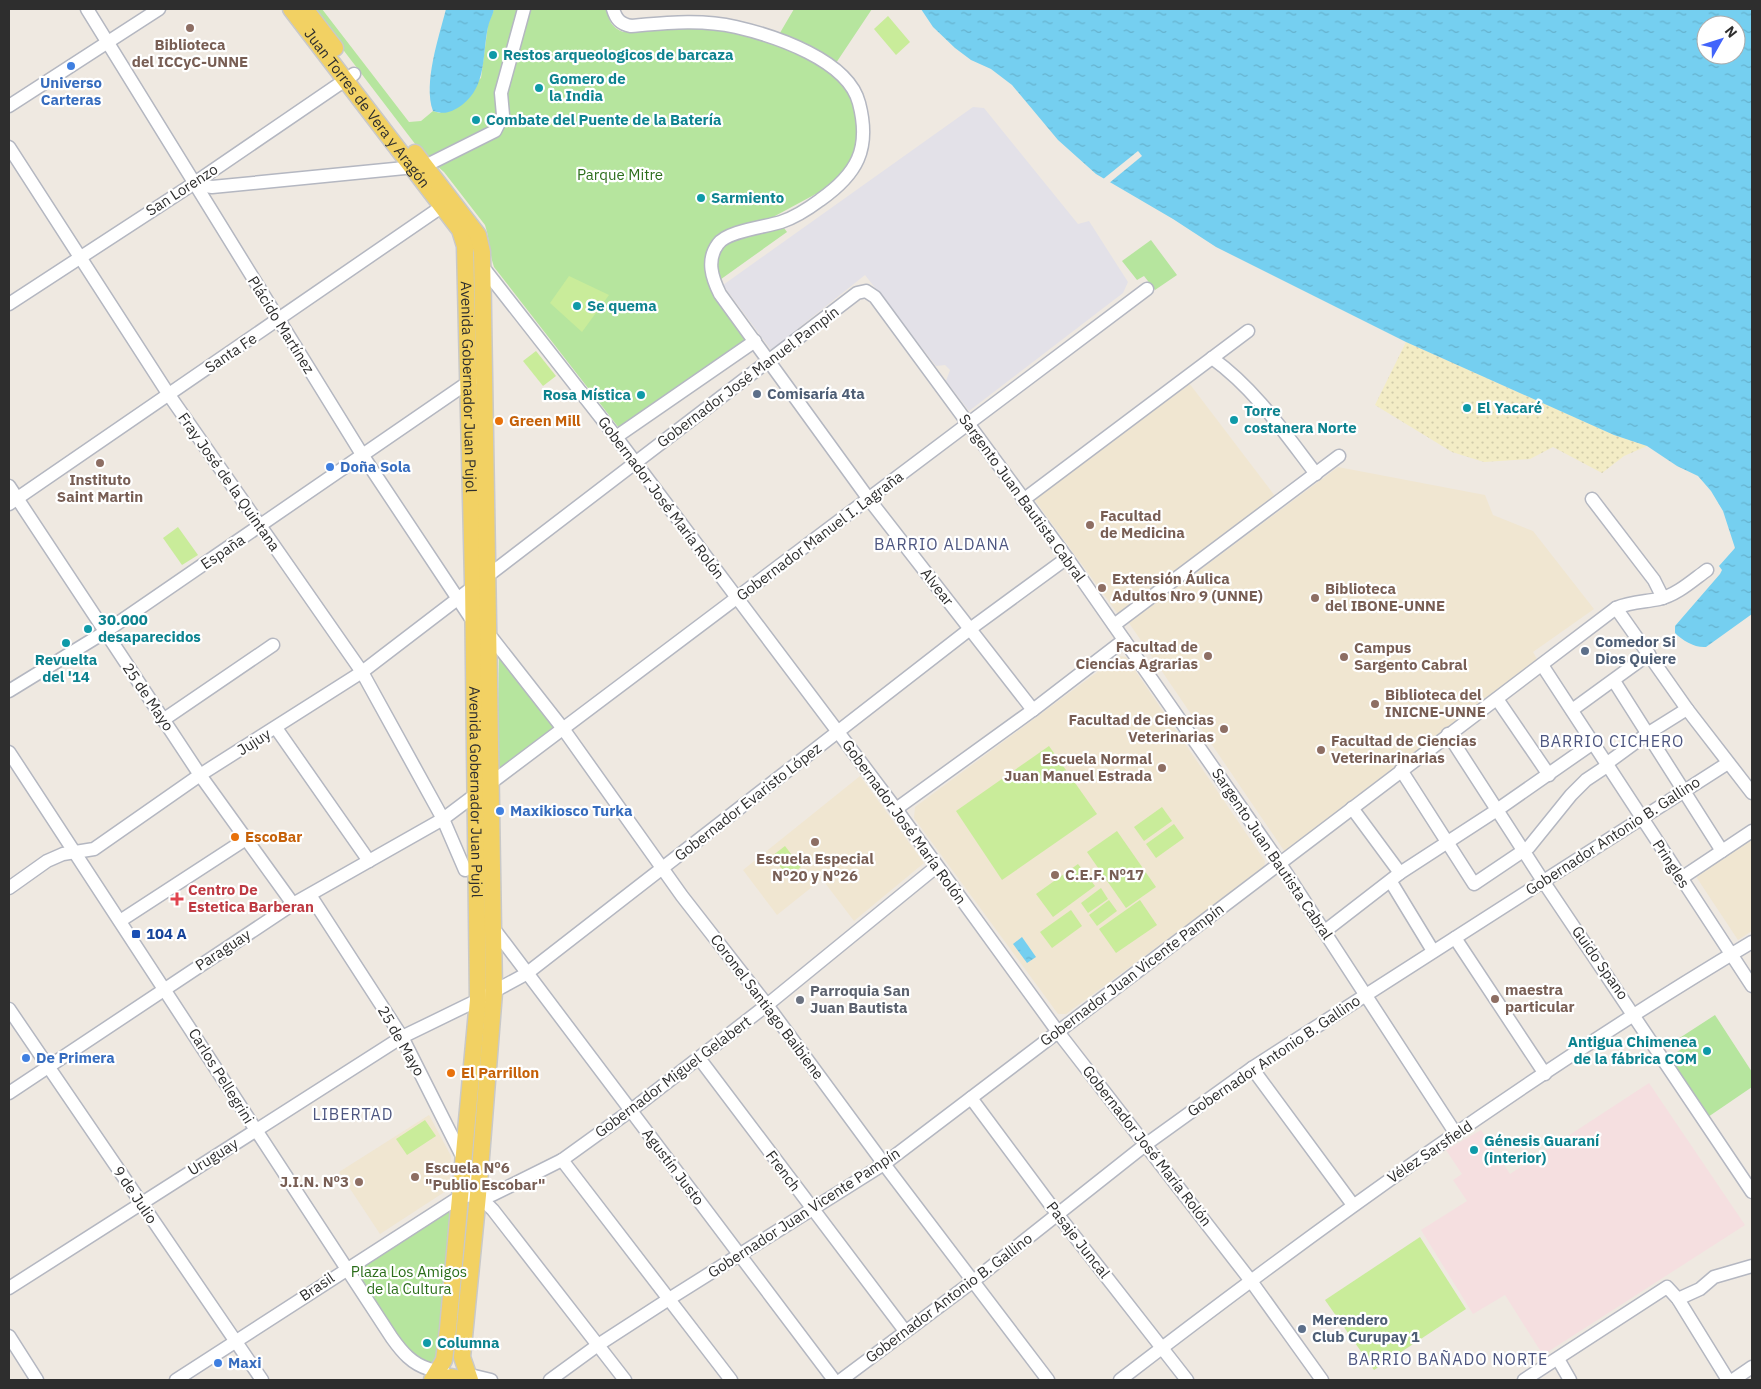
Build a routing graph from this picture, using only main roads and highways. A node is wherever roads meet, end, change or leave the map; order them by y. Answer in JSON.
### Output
{"nodes":[{"id":1,"x":291,"y":9,"type":"edge"},
{"id":2,"x":305,"y":9,"type":"edge"},
{"id":3,"x":350,"y":77,"type":"junction"},
{"id":4,"x":447,"y":203,"type":"junction"},
{"id":5,"x":484,"y":787,"type":"junction"},
{"id":6,"x":452,"y":1378,"type":"edge"}],
"edges":[{"from":1,"to":3,"type":"main road","name":"Juan Torres de Vera y Aragón"},
{"from":2,"to":3,"type":"main road","name":"Juan Torres de Vera y Aragón"},
{"from":3,"to":4,"type":"main road","name":"Juan Torres de Vera y Aragón"},
{"from":4,"to":5,"type":"main road","name":"Avenida Gobernador Juan Pujol"},
{"from":4,"to":5,"type":"main road","name":"Avenida Gobernador Juan Pujol"},
{"from":5,"to":6,"type":"main road","name":"Avenida Gobernador Juan Pujol"},
{"from":5,"to":6,"type":"main road","name":"Avenida Gobernador Juan Pujol"}]}
